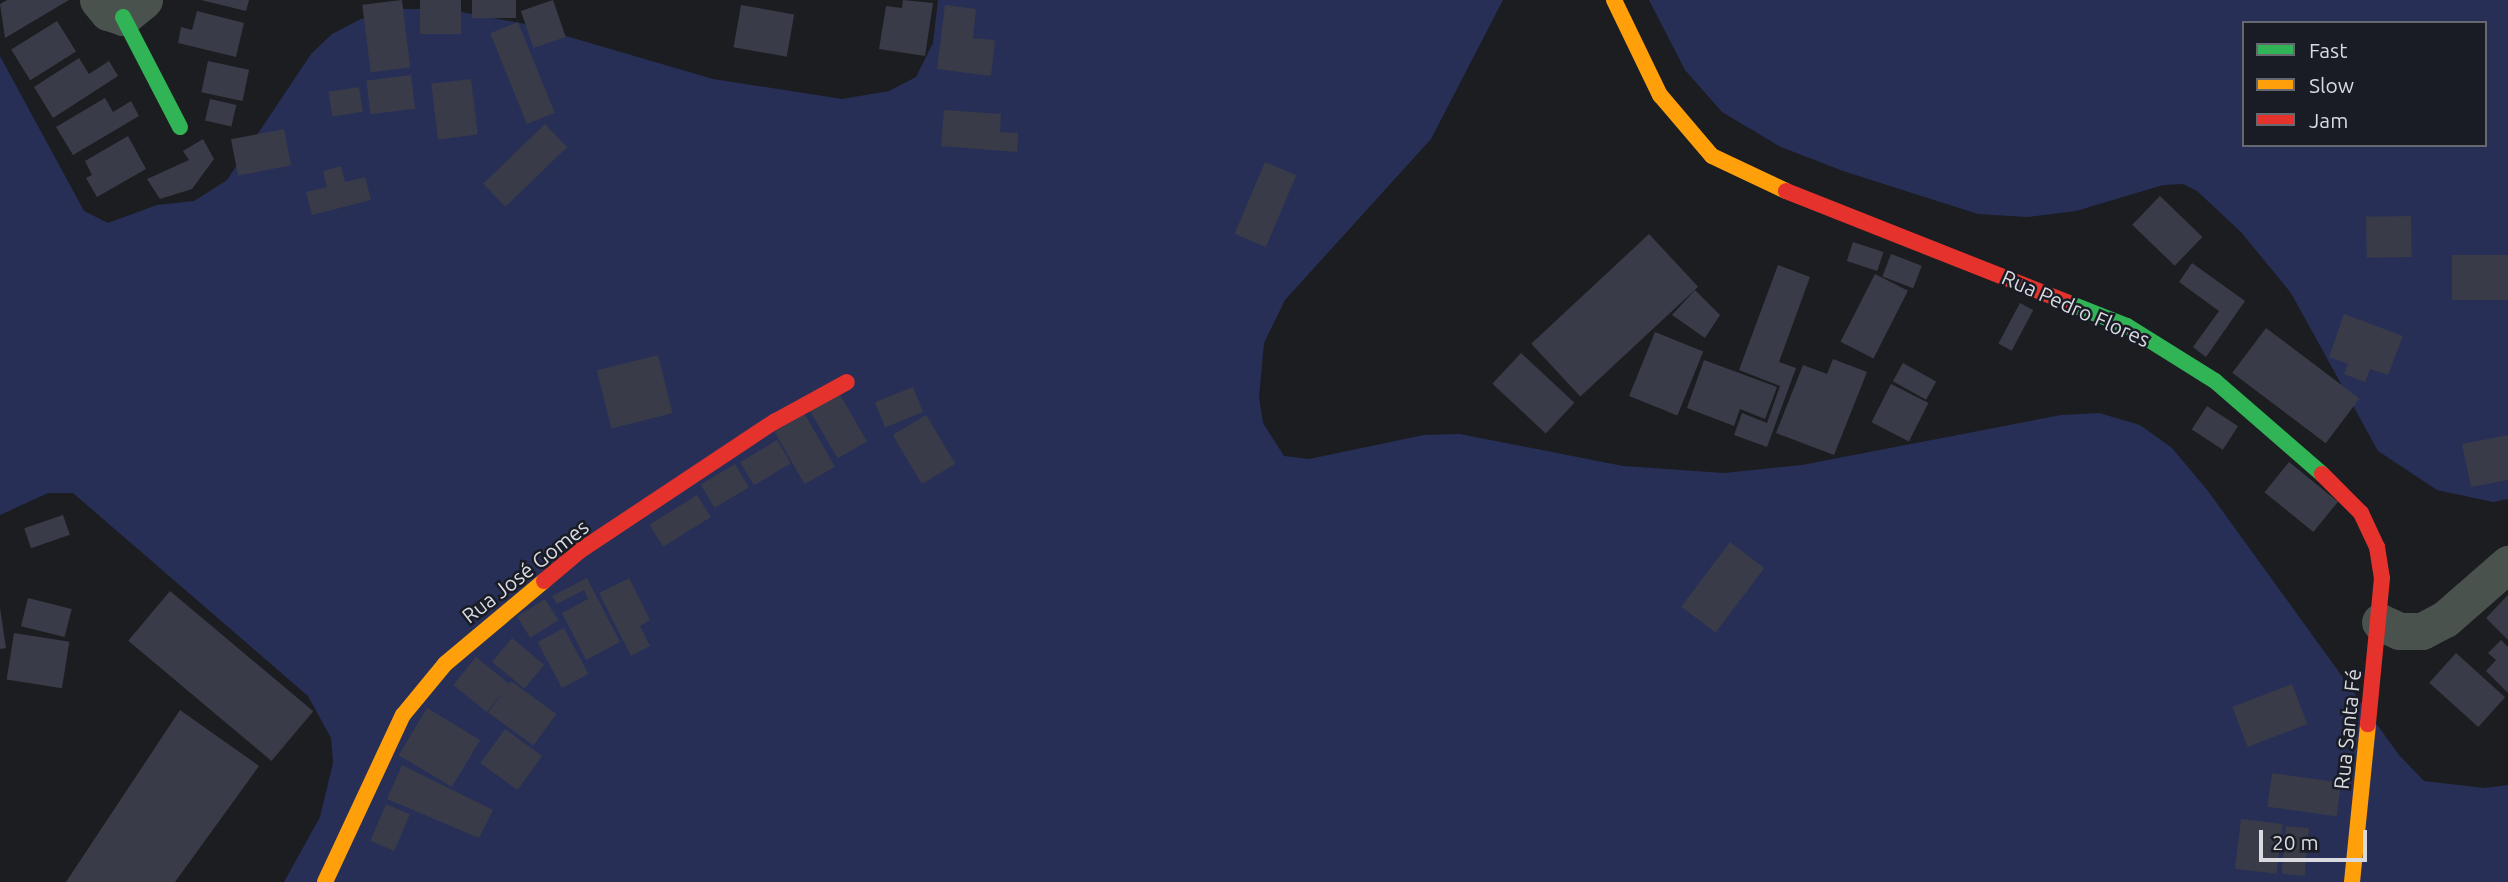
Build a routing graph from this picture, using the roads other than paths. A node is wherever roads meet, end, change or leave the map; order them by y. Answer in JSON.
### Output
{"nodes":[{"id":1,"x":1614,"y":0,"type":"edge"},
{"id":2,"x":122,"y":6,"type":"edge"},
{"id":3,"x":180,"y":127,"type":"dead end"},
{"id":4,"x":846,"y":382,"type":"dead end"},
{"id":5,"x":2508,"y":564,"type":"edge"},
{"id":6,"x":2379,"y":622,"type":"junction"},
{"id":7,"x":325,"y":882,"type":"edge"},
{"id":8,"x":2352,"y":882,"type":"edge"}],
"edges":[{"from":1,"to":6,"type":"street","name":"Rua Pedro Flores"},
{"from":2,"to":3,"type":"street"},
{"from":4,"to":7,"type":"street","name":"Rua José Gomes"},
{"from":5,"to":6,"type":"street"},
{"from":6,"to":8,"type":"street","name":"Rua Santa Fé"}]}
